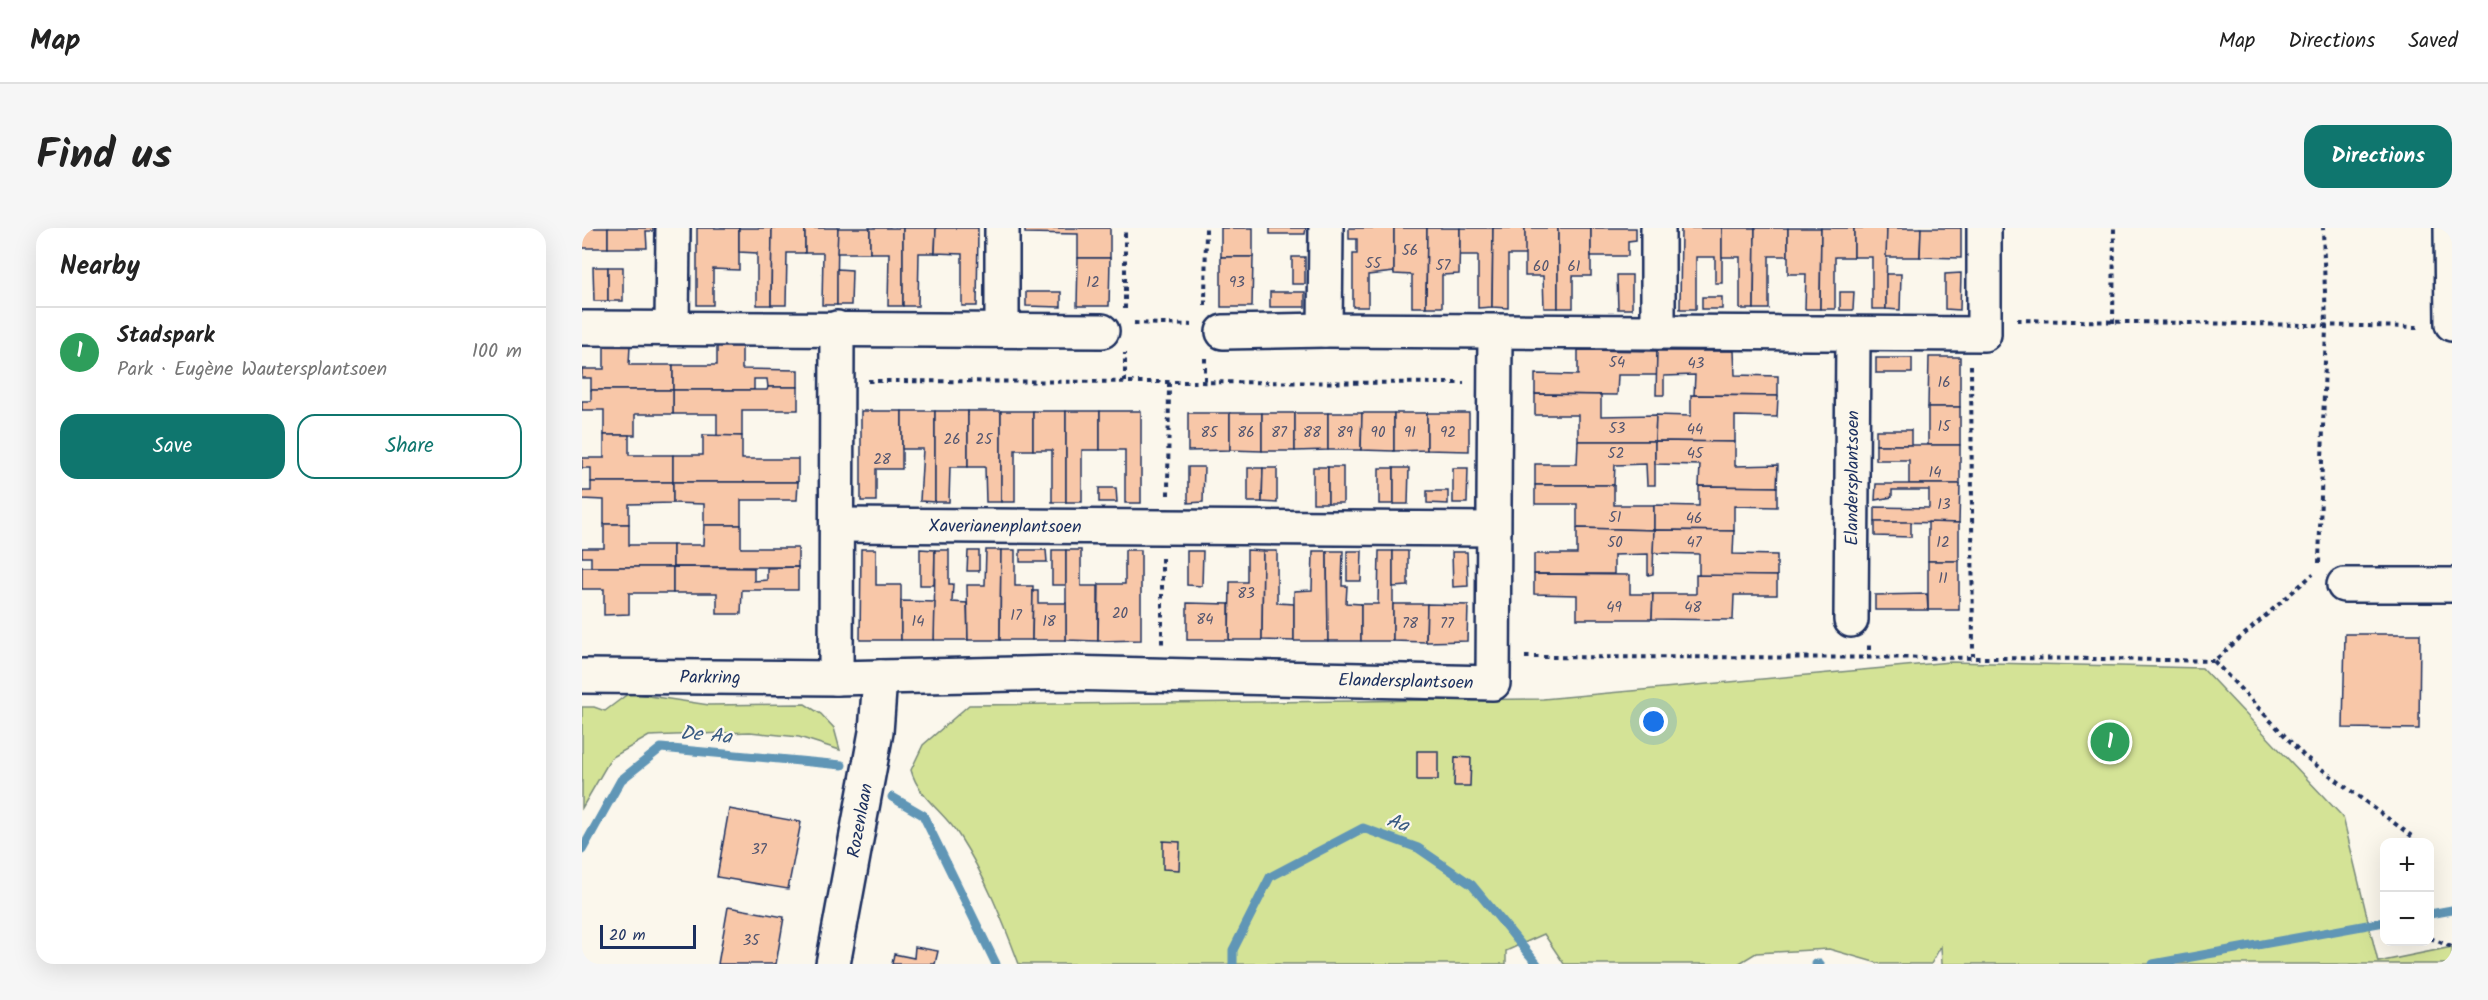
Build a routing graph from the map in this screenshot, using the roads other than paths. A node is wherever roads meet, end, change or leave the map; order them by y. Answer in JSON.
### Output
{"nodes":[{"id":1,"x":673,"y":228,"type":"edge"},
{"id":2,"x":1002,"y":228,"type":"edge"},
{"id":3,"x":1326,"y":228,"type":"edge"},
{"id":4,"x":1658,"y":228,"type":"edge"},
{"id":5,"x":1984,"y":228,"type":"edge"},
{"id":6,"x":2451,"y":228,"type":"edge"},
{"id":7,"x":2451,"y":260,"type":"edge"},
{"id":8,"x":2440,"y":325,"type":"edge"},
{"id":9,"x":672,"y":326,"type":"junction"},
{"id":10,"x":582,"y":328,"type":"edge"},
{"id":11,"x":837,"y":328,"type":"junction"},
{"id":12,"x":1002,"y":330,"type":"junction"},
{"id":13,"x":1325,"y":330,"type":"junction"},
{"id":14,"x":1102,"y":331,"type":"road end"},
{"id":15,"x":1222,"y":332,"type":"road end"},
{"id":16,"x":1495,"y":332,"type":"junction"},
{"id":17,"x":1658,"y":332,"type":"junction"},
{"id":18,"x":1853,"y":335,"type":"junction"},
{"id":19,"x":839,"y":525,"type":"junction"},
{"id":20,"x":1492,"y":529,"type":"junction"},
{"id":21,"x":2344,"y":585,"type":"dead end"},
{"id":22,"x":2452,"y":585,"type":"edge"},
{"id":23,"x":1851,"y":620,"type":"dead end"},
{"id":24,"x":582,"y":676,"type":"edge"},
{"id":25,"x":880,"y":677,"type":"junction"},
{"id":26,"x":836,"y":678,"type":"junction"},
{"id":27,"x":833,"y":964,"type":"edge"}],
"edges":[{"from":1,"to":9,"type":"street"},
{"from":2,"to":12,"type":"street"},
{"from":3,"to":13,"type":"street"},
{"from":4,"to":17,"type":"street"},
{"from":5,"to":18,"type":"street"},
{"from":6,"to":7,"type":"street"},
{"from":7,"to":8,"type":"street"},
{"from":9,"to":10,"type":"street"},
{"from":9,"to":11,"type":"street"},
{"from":11,"to":12,"type":"street"},
{"from":11,"to":19,"type":"street"},
{"from":12,"to":14,"type":"street"},
{"from":13,"to":15,"type":"street"},
{"from":13,"to":16,"type":"street"},
{"from":16,"to":17,"type":"street"},
{"from":16,"to":20,"type":"street","name":"Elandersplantsoen"},
{"from":17,"to":18,"type":"street"},
{"from":18,"to":23,"type":"street","name":"Elandersplantsoen"},
{"from":19,"to":20,"type":"street","name":"Xaverianenplantsoen"},
{"from":19,"to":26,"type":"street"},
{"from":20,"to":25,"type":"street","name":"Elandersplantsoen"},
{"from":21,"to":22,"type":"street"},
{"from":24,"to":26,"type":"street","name":"Parkring"},
{"from":25,"to":26,"type":"street"},
{"from":25,"to":27,"type":"street","name":"Rozenlaan"}]}
